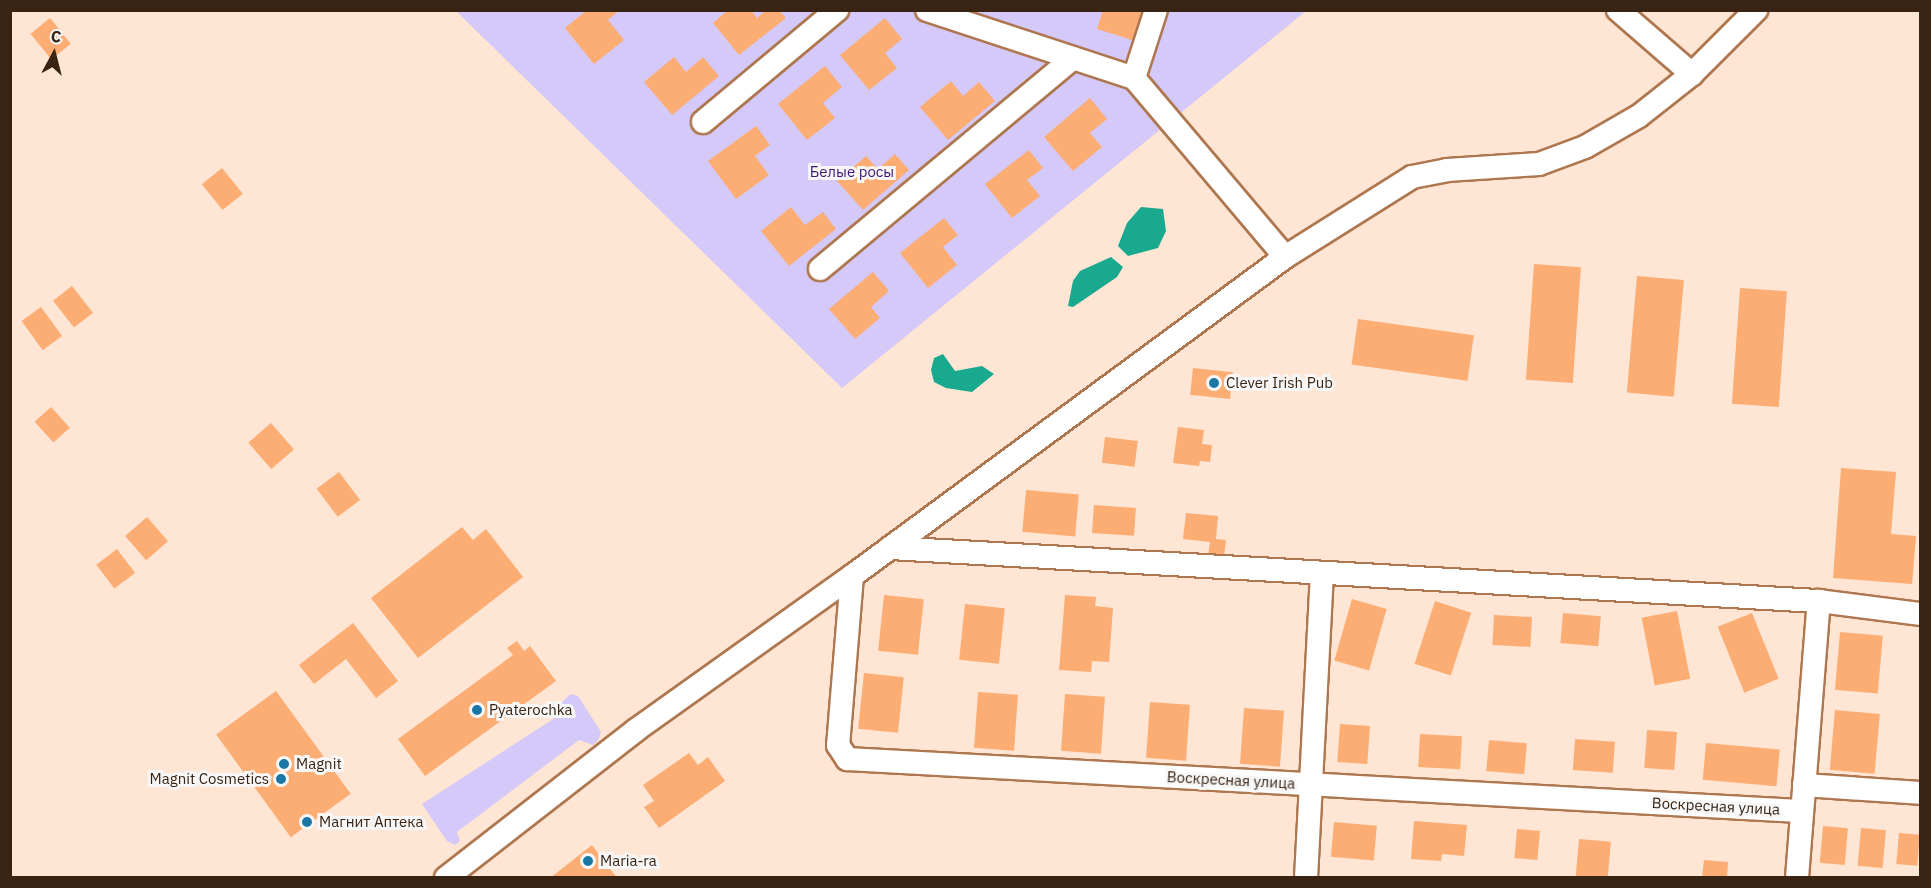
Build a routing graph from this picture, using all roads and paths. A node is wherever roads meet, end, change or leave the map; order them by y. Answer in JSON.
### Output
{"nodes":[{"id":1,"x":837,"y":10,"type":"edge"},
{"id":2,"x":927,"y":10,"type":"edge"},
{"id":3,"x":1156,"y":10,"type":"edge"},
{"id":4,"x":1618,"y":10,"type":"edge"},
{"id":5,"x":1756,"y":10,"type":"edge"},
{"id":6,"x":1073,"y":58,"type":"junction"},
{"id":7,"x":1692,"y":74,"type":"junction"},
{"id":8,"x":1134,"y":78,"type":"junction"},
{"id":9,"x":703,"y":122,"type":"dead end"},
{"id":10,"x":1285,"y":257,"type":"junction"},
{"id":11,"x":820,"y":269,"type":"dead end"},
{"id":12,"x":890,"y":548,"type":"junction"},
{"id":13,"x":1322,"y":574,"type":"junction"},
{"id":14,"x":852,"y":576,"type":"junction"},
{"id":15,"x":1819,"y":601,"type":"junction"},
{"id":16,"x":1920,"y":614,"type":"edge"},
{"id":17,"x":1311,"y":784,"type":"junction"},
{"id":18,"x":1804,"y":786,"type":"junction"},
{"id":19,"x":1920,"y":794,"type":"edge"},
{"id":20,"x":1800,"y":811,"type":"junction"},
{"id":21,"x":446,"y":878,"type":"edge"},
{"id":22,"x":1306,"y":878,"type":"edge"},
{"id":23,"x":1797,"y":878,"type":"edge"}],
"edges":[{"from":1,"to":9,"type":"street"},
{"from":2,"to":6,"type":"street"},
{"from":3,"to":8,"type":"street"},
{"from":4,"to":7,"type":"street"},
{"from":5,"to":7,"type":"street"},
{"from":6,"to":8,"type":"street"},
{"from":6,"to":11,"type":"street"},
{"from":7,"to":10,"type":"street"},
{"from":8,"to":10,"type":"street"},
{"from":10,"to":12,"type":"street"},
{"from":12,"to":13,"type":"street"},
{"from":12,"to":14,"type":"street"},
{"from":13,"to":15,"type":"street"},
{"from":13,"to":17,"type":"street"},
{"from":14,"to":17,"type":"street","name":"Воскресная улица"},
{"from":14,"to":21,"type":"street"},
{"from":15,"to":16,"type":"street"},
{"from":15,"to":18,"type":"street"},
{"from":17,"to":20,"type":"street","name":"Воскресная улица"},
{"from":17,"to":22,"type":"street"},
{"from":18,"to":19,"type":"street"},
{"from":18,"to":20,"type":"street"},
{"from":20,"to":23,"type":"street"}]}
